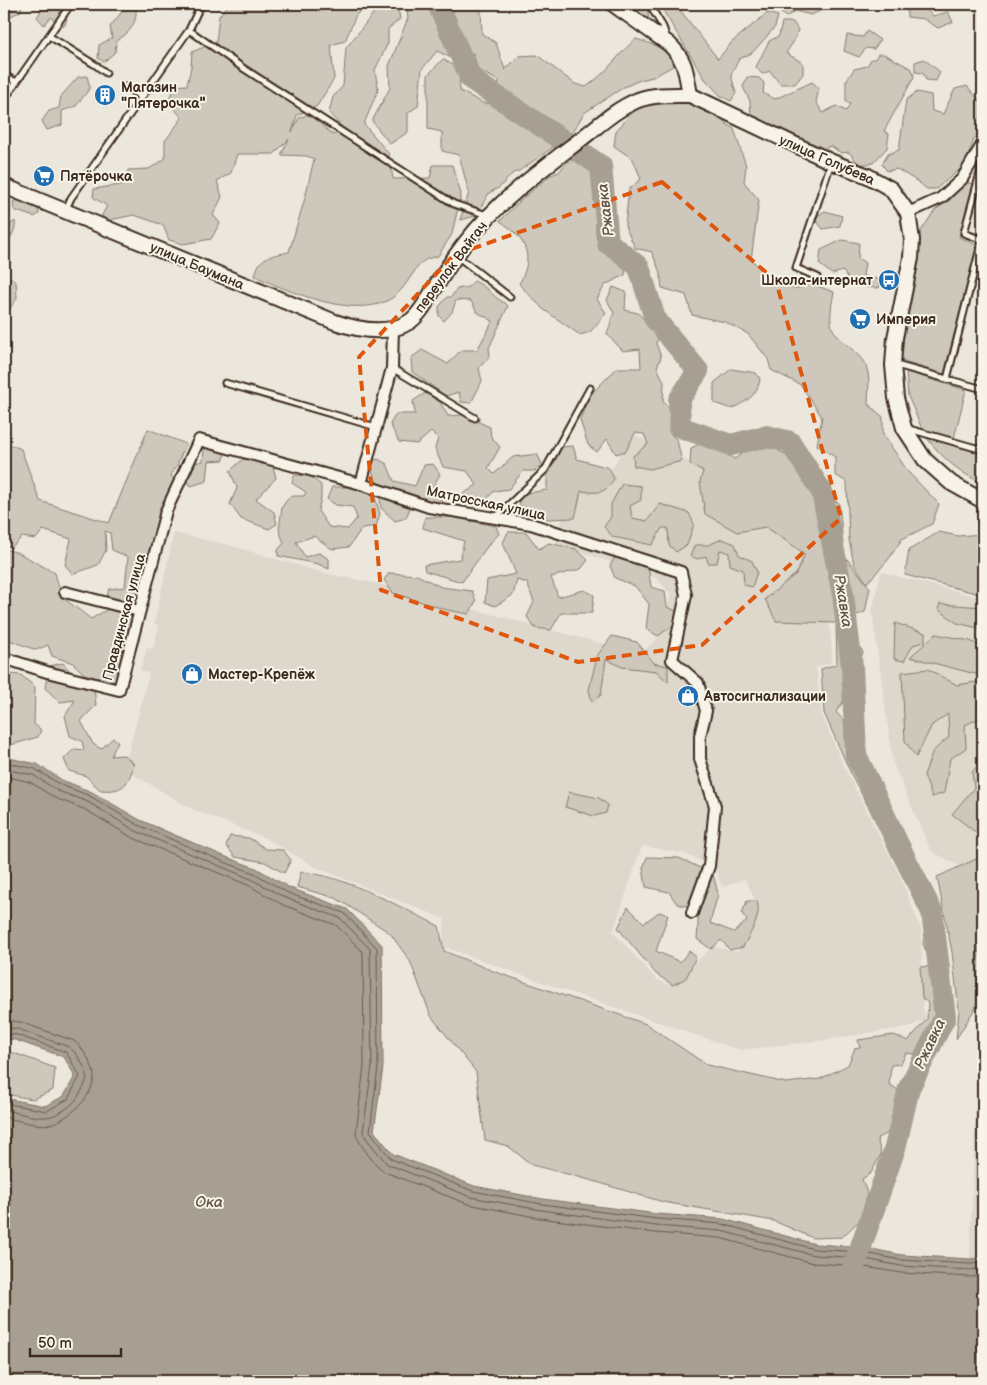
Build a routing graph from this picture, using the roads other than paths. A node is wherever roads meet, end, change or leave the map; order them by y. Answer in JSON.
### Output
{"nodes":[{"id":1,"x":71,"y":4,"type":"edge"},
{"id":2,"x":201,"y":4,"type":"edge"},
{"id":3,"x":613,"y":4,"type":"edge"},
{"id":4,"x":649,"y":4,"type":"edge"},
{"id":5,"x":189,"y":30,"type":"junction"},
{"id":6,"x":50,"y":36,"type":"junction"},
{"id":7,"x":669,"y":44,"type":"junction"},
{"id":8,"x":106,"y":73,"type":"dead end"},
{"id":9,"x":4,"y":76,"type":"edge"},
{"id":10,"x":16,"y":82,"type":"junction"},
{"id":11,"x":126,"y":87,"type":"dead end"},
{"id":12,"x":690,"y":95,"type":"junction"},
{"id":13,"x":141,"y":97,"type":"junction"},
{"id":14,"x":4,"y":100,"type":"edge"},
{"id":15,"x":981,"y":147,"type":"edge"},
{"id":16,"x":832,"y":162,"type":"junction"},
{"id":17,"x":4,"y":186,"type":"edge"},
{"id":18,"x":64,"y":211,"type":"junction"},
{"id":19,"x":908,"y":213,"type":"junction"},
{"id":20,"x":489,"y":216,"type":"junction"},
{"id":21,"x":457,"y":255,"type":"junction"},
{"id":22,"x":817,"y":277,"type":"dead end"},
{"id":23,"x":510,"y":297,"type":"dead end"},
{"id":24,"x":393,"y":328,"type":"junction"},
{"id":25,"x":893,"y":364,"type":"junction"},
{"id":26,"x":392,"y":368,"type":"junction"},
{"id":27,"x":947,"y":379,"type":"junction"},
{"id":28,"x":225,"y":382,"type":"dead end"},
{"id":29,"x":590,"y":388,"type":"dead end"},
{"id":30,"x":983,"y":389,"type":"edge"},
{"id":31,"x":475,"y":418,"type":"dead end"},
{"id":32,"x":376,"y":427,"type":"junction"},
{"id":33,"x":904,"y":428,"type":"junction"},
{"id":34,"x":199,"y":440,"type":"joint"},
{"id":35,"x":983,"y":450,"type":"edge"},
{"id":36,"x":361,"y":484,"type":"junction"},
{"id":37,"x":983,"y":501,"type":"edge"},
{"id":38,"x":495,"y":518,"type":"junction"},
{"id":39,"x":65,"y":592,"type":"dead end"},
{"id":40,"x":139,"y":611,"type":"junction"},
{"id":41,"x":4,"y":658,"type":"edge"},
{"id":42,"x":692,"y":913,"type":"dead end"}],
"edges":[{"from":1,"to":6,"type":"lane"},
{"from":2,"to":5,"type":"lane"},
{"from":3,"to":7,"type":"street"},
{"from":4,"to":7,"type":"lane"},
{"from":5,"to":13,"type":"lane"},
{"from":5,"to":20,"type":"lane"},
{"from":6,"to":8,"type":"lane"},
{"from":6,"to":10,"type":"lane"},
{"from":7,"to":12,"type":"street"},
{"from":9,"to":10,"type":"lane"},
{"from":10,"to":14,"type":"lane"},
{"from":11,"to":13,"type":"lane"},
{"from":12,"to":16,"type":"street","name":"улица Голубева"},
{"from":12,"to":20,"type":"street","name":"переулок Вайгач"},
{"from":13,"to":18,"type":"lane"},
{"from":15,"to":19,"type":"street"},
{"from":15,"to":27,"type":"lane"},
{"from":16,"to":19,"type":"street","name":"улица Голубева"},
{"from":16,"to":22,"type":"lane"},
{"from":17,"to":18,"type":"street","name":"улица Баумана"},
{"from":18,"to":24,"type":"street","name":"улица Баумана"},
{"from":19,"to":25,"type":"street","name":"улица Голубева"},
{"from":20,"to":21,"type":"street","name":"переулок Вайгач"},
{"from":21,"to":23,"type":"lane"},
{"from":21,"to":24,"type":"street","name":"переулок Вайгач"},
{"from":24,"to":26,"type":"street"},
{"from":25,"to":27,"type":"lane"},
{"from":25,"to":33,"type":"street","name":"улица Голубева"},
{"from":26,"to":31,"type":"lane"},
{"from":26,"to":32,"type":"street"},
{"from":27,"to":30,"type":"lane"},
{"from":28,"to":32,"type":"lane"},
{"from":29,"to":38,"type":"lane"},
{"from":32,"to":36,"type":"street"},
{"from":33,"to":35,"type":"lane"},
{"from":33,"to":37,"type":"street","name":"улица Голубева"},
{"from":34,"to":36,"type":"street","name":"Матросская улица"},
{"from":34,"to":40,"type":"street","name":"Правдинская улица"},
{"from":36,"to":38,"type":"street","name":"Матросская улица"},
{"from":38,"to":42,"type":"street","name":"Матросская улица"},
{"from":39,"to":40,"type":"street"},
{"from":40,"to":41,"type":"street","name":"Правдинская улица"}]}
